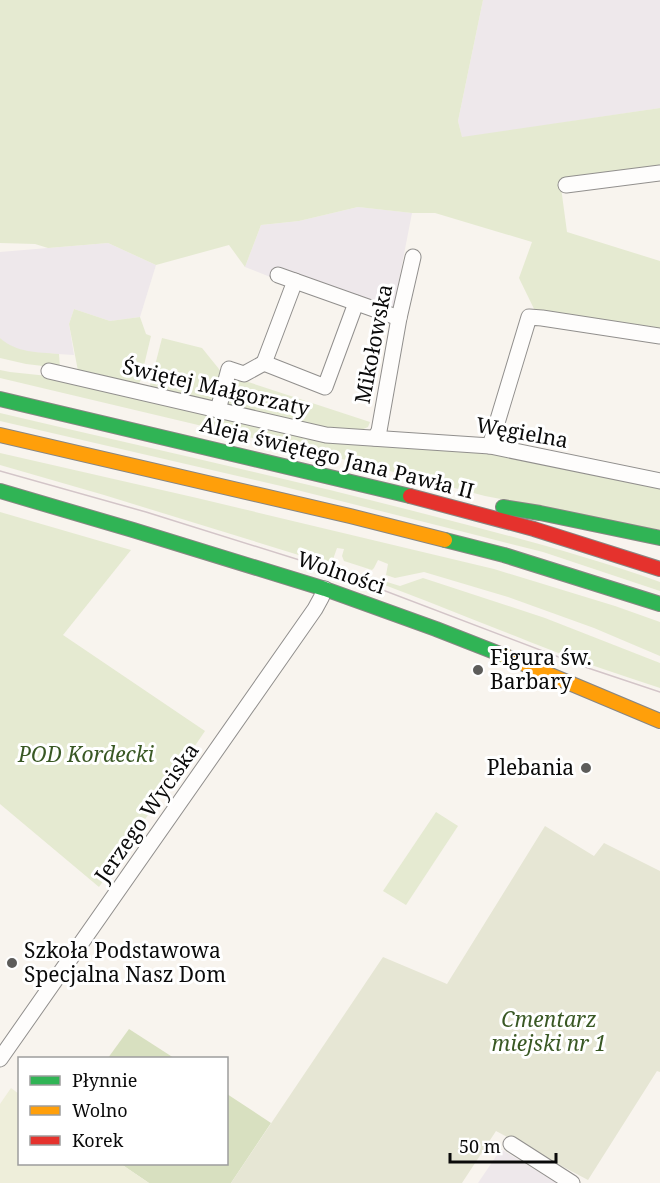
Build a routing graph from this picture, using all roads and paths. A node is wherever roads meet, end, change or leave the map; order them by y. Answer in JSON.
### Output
{"nodes":[{"id":1,"x":660,"y":173,"type":"edge"},
{"id":2,"x":566,"y":185,"type":"dead end"},
{"id":3,"x":414,"y":257,"type":"dead end"},
{"id":4,"x":278,"y":274,"type":"dead end"},
{"id":5,"x":295,"y":281,"type":"junction"},
{"id":6,"x":356,"y":303,"type":"junction"},
{"id":7,"x":399,"y":318,"type":"junction"},
{"id":8,"x":660,"y":336,"type":"edge"},
{"id":9,"x":264,"y":363,"type":"junction"},
{"id":10,"x":49,"y":371,"type":"dead end"},
{"id":11,"x":0,"y":399,"type":"edge"},
{"id":12,"x":218,"y":410,"type":"junction"},
{"id":13,"x":0,"y":435,"type":"edge"},
{"id":14,"x":375,"y":438,"type":"junction"},
{"id":15,"x":490,"y":446,"type":"junction"},
{"id":16,"x":660,"y":481,"type":"edge"},
{"id":17,"x":357,"y":483,"type":"junction"},
{"id":18,"x":0,"y":491,"type":"edge"},
{"id":19,"x":660,"y":538,"type":"edge"},
{"id":20,"x":660,"y":570,"type":"edge"},
{"id":21,"x":325,"y":589,"type":"junction"},
{"id":22,"x":660,"y":604,"type":"edge"},
{"id":23,"x":660,"y":721,"type":"edge"},
{"id":24,"x":0,"y":1059,"type":"edge"},
{"id":25,"x":511,"y":1144,"type":"dead end"},
{"id":26,"x":573,"y":1183,"type":"edge"}],
"edges":[{"from":1,"to":2,"type":"street"},
{"from":3,"to":7,"type":"street","name":"Mikołowska"},
{"from":4,"to":5,"type":"street"},
{"from":5,"to":6,"type":"street"},
{"from":5,"to":9,"type":"street"},
{"from":6,"to":7,"type":"street"},
{"from":6,"to":9,"type":"street"},
{"from":7,"to":14,"type":"street","name":"Mikołowska"},
{"from":8,"to":15,"type":"street"},
{"from":9,"to":12,"type":"street"},
{"from":10,"to":12,"type":"street","name":"Świętej Małgorzaty"},
{"from":11,"to":17,"type":"main road","name":"Aleja świętego Jana Pawła II"},
{"from":12,"to":14,"type":"street","name":"Świętej Małgorzaty"},
{"from":13,"to":22,"type":"main road"},
{"from":14,"to":15,"type":"street","name":"Węgielna"},
{"from":15,"to":16,"type":"street","name":"Węgielna"},
{"from":17,"to":19,"type":"main road"},
{"from":17,"to":20,"type":"main road","name":"Aleja świętego Jana Pawła II"},
{"from":18,"to":21,"type":"main road","name":"Wolności"},
{"from":21,"to":23,"type":"main road","name":"Wolności"},
{"from":21,"to":24,"type":"street","name":"Jerzego Wyciska"},
{"from":25,"to":26,"type":"street"}]}
